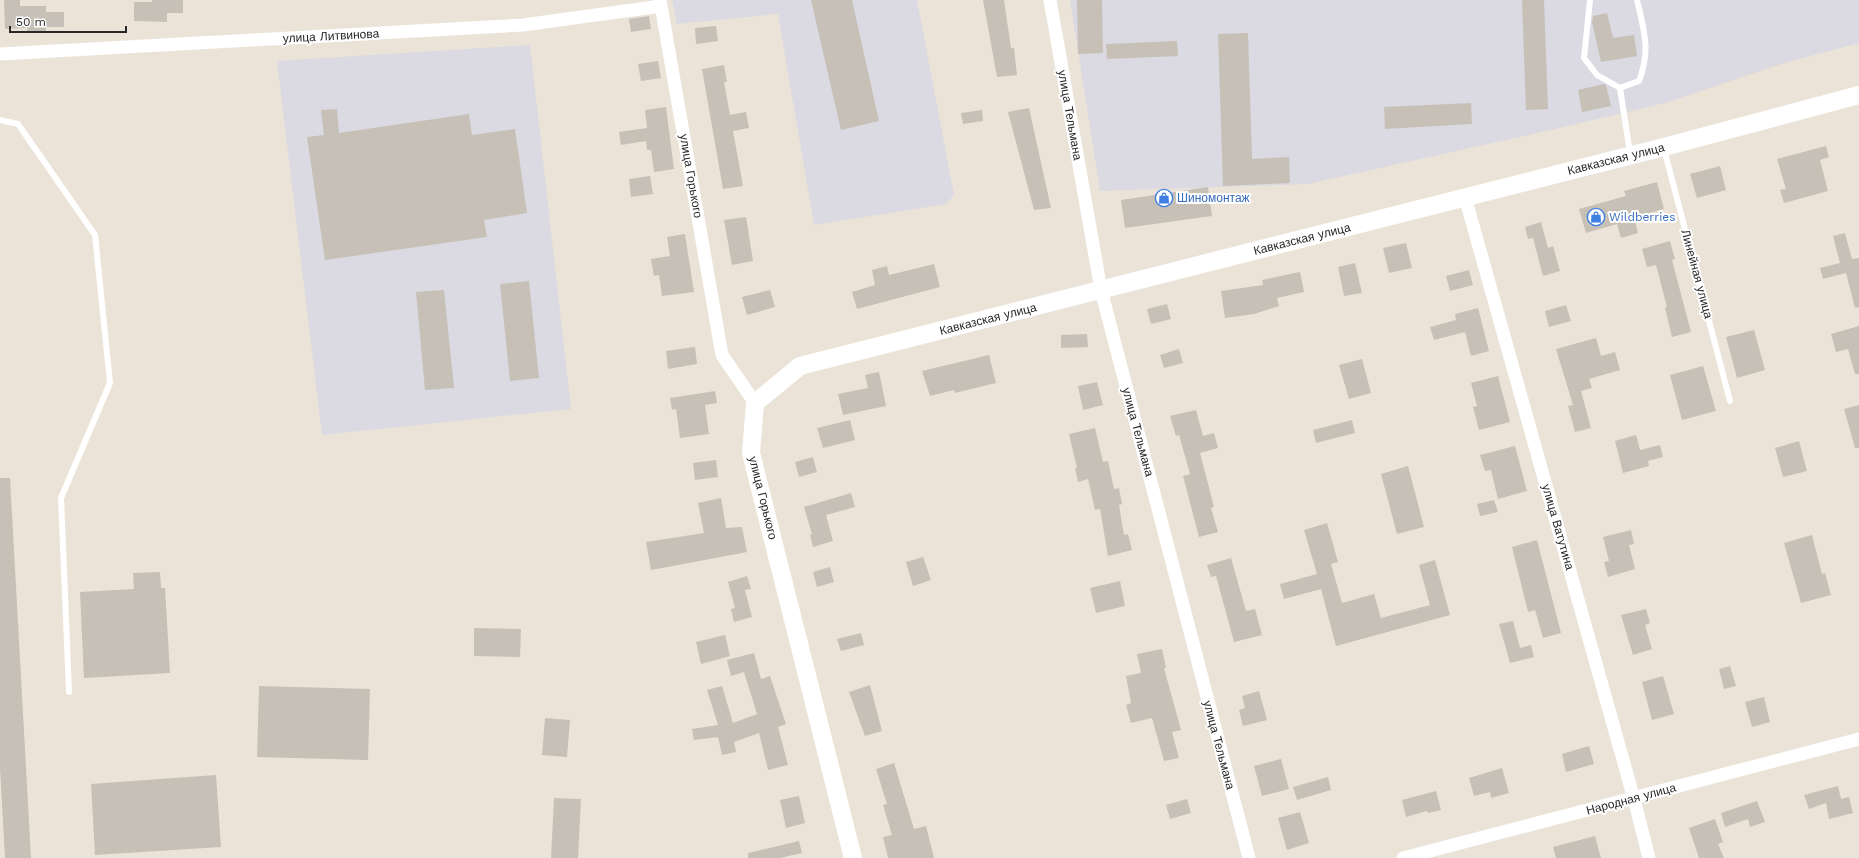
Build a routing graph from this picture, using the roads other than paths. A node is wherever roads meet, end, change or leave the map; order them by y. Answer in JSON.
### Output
{"nodes":[{"id":1,"x":1050,"y":0,"type":"edge"},
{"id":2,"x":1590,"y":0,"type":"edge"},
{"id":3,"x":1636,"y":0,"type":"edge"},
{"id":4,"x":661,"y":3,"type":"edge"},
{"id":5,"x":0,"y":54,"type":"edge"},
{"id":6,"x":1620,"y":88,"type":"junction"},
{"id":7,"x":1858,"y":99,"type":"edge"},
{"id":8,"x":0,"y":120,"type":"edge"},
{"id":9,"x":1664,"y":147,"type":"junction"},
{"id":10,"x":1631,"y":155,"type":"junction"},
{"id":11,"x":1465,"y":197,"type":"junction"},
{"id":12,"x":1100,"y":290,"type":"junction"},
{"id":13,"x":1730,"y":400,"type":"dead end"},
{"id":14,"x":755,"y":403,"type":"junction"},
{"id":15,"x":69,"y":692,"type":"dead end"},
{"id":16,"x":1859,"y":739,"type":"edge"},
{"id":17,"x":1634,"y":799,"type":"junction"},
{"id":18,"x":853,"y":858,"type":"edge"},
{"id":19,"x":1249,"y":858,"type":"edge"},
{"id":20,"x":1403,"y":858,"type":"edge"},
{"id":21,"x":1649,"y":858,"type":"edge"}],
"edges":[{"from":1,"to":12,"type":"street","name":"улица Тельмана"},
{"from":2,"to":6,"type":"lane"},
{"from":3,"to":6,"type":"lane"},
{"from":4,"to":5,"type":"street","name":"улица Литвинова"},
{"from":4,"to":14,"type":"street","name":"улица Горького"},
{"from":6,"to":10,"type":"lane"},
{"from":7,"to":9,"type":"main road","name":"Кавказская улица"},
{"from":8,"to":15,"type":"lane"},
{"from":9,"to":10,"type":"main road","name":"Кавказская улица"},
{"from":9,"to":13,"type":"lane","name":"Линейная улица"},
{"from":10,"to":11,"type":"main road","name":"Кавказская улица"},
{"from":11,"to":12,"type":"main road","name":"Кавказская улица"},
{"from":11,"to":17,"type":"street","name":"улица Ватутина"},
{"from":12,"to":14,"type":"main road","name":"Кавказская улица"},
{"from":12,"to":19,"type":"street","name":"улица Тельмана"},
{"from":14,"to":18,"type":"main road","name":"улица Горького"},
{"from":16,"to":17,"type":"street","name":"Народная улица"},
{"from":17,"to":20,"type":"street","name":"Народная улица"},
{"from":17,"to":21,"type":"street","name":"улица Ватутина"}]}
